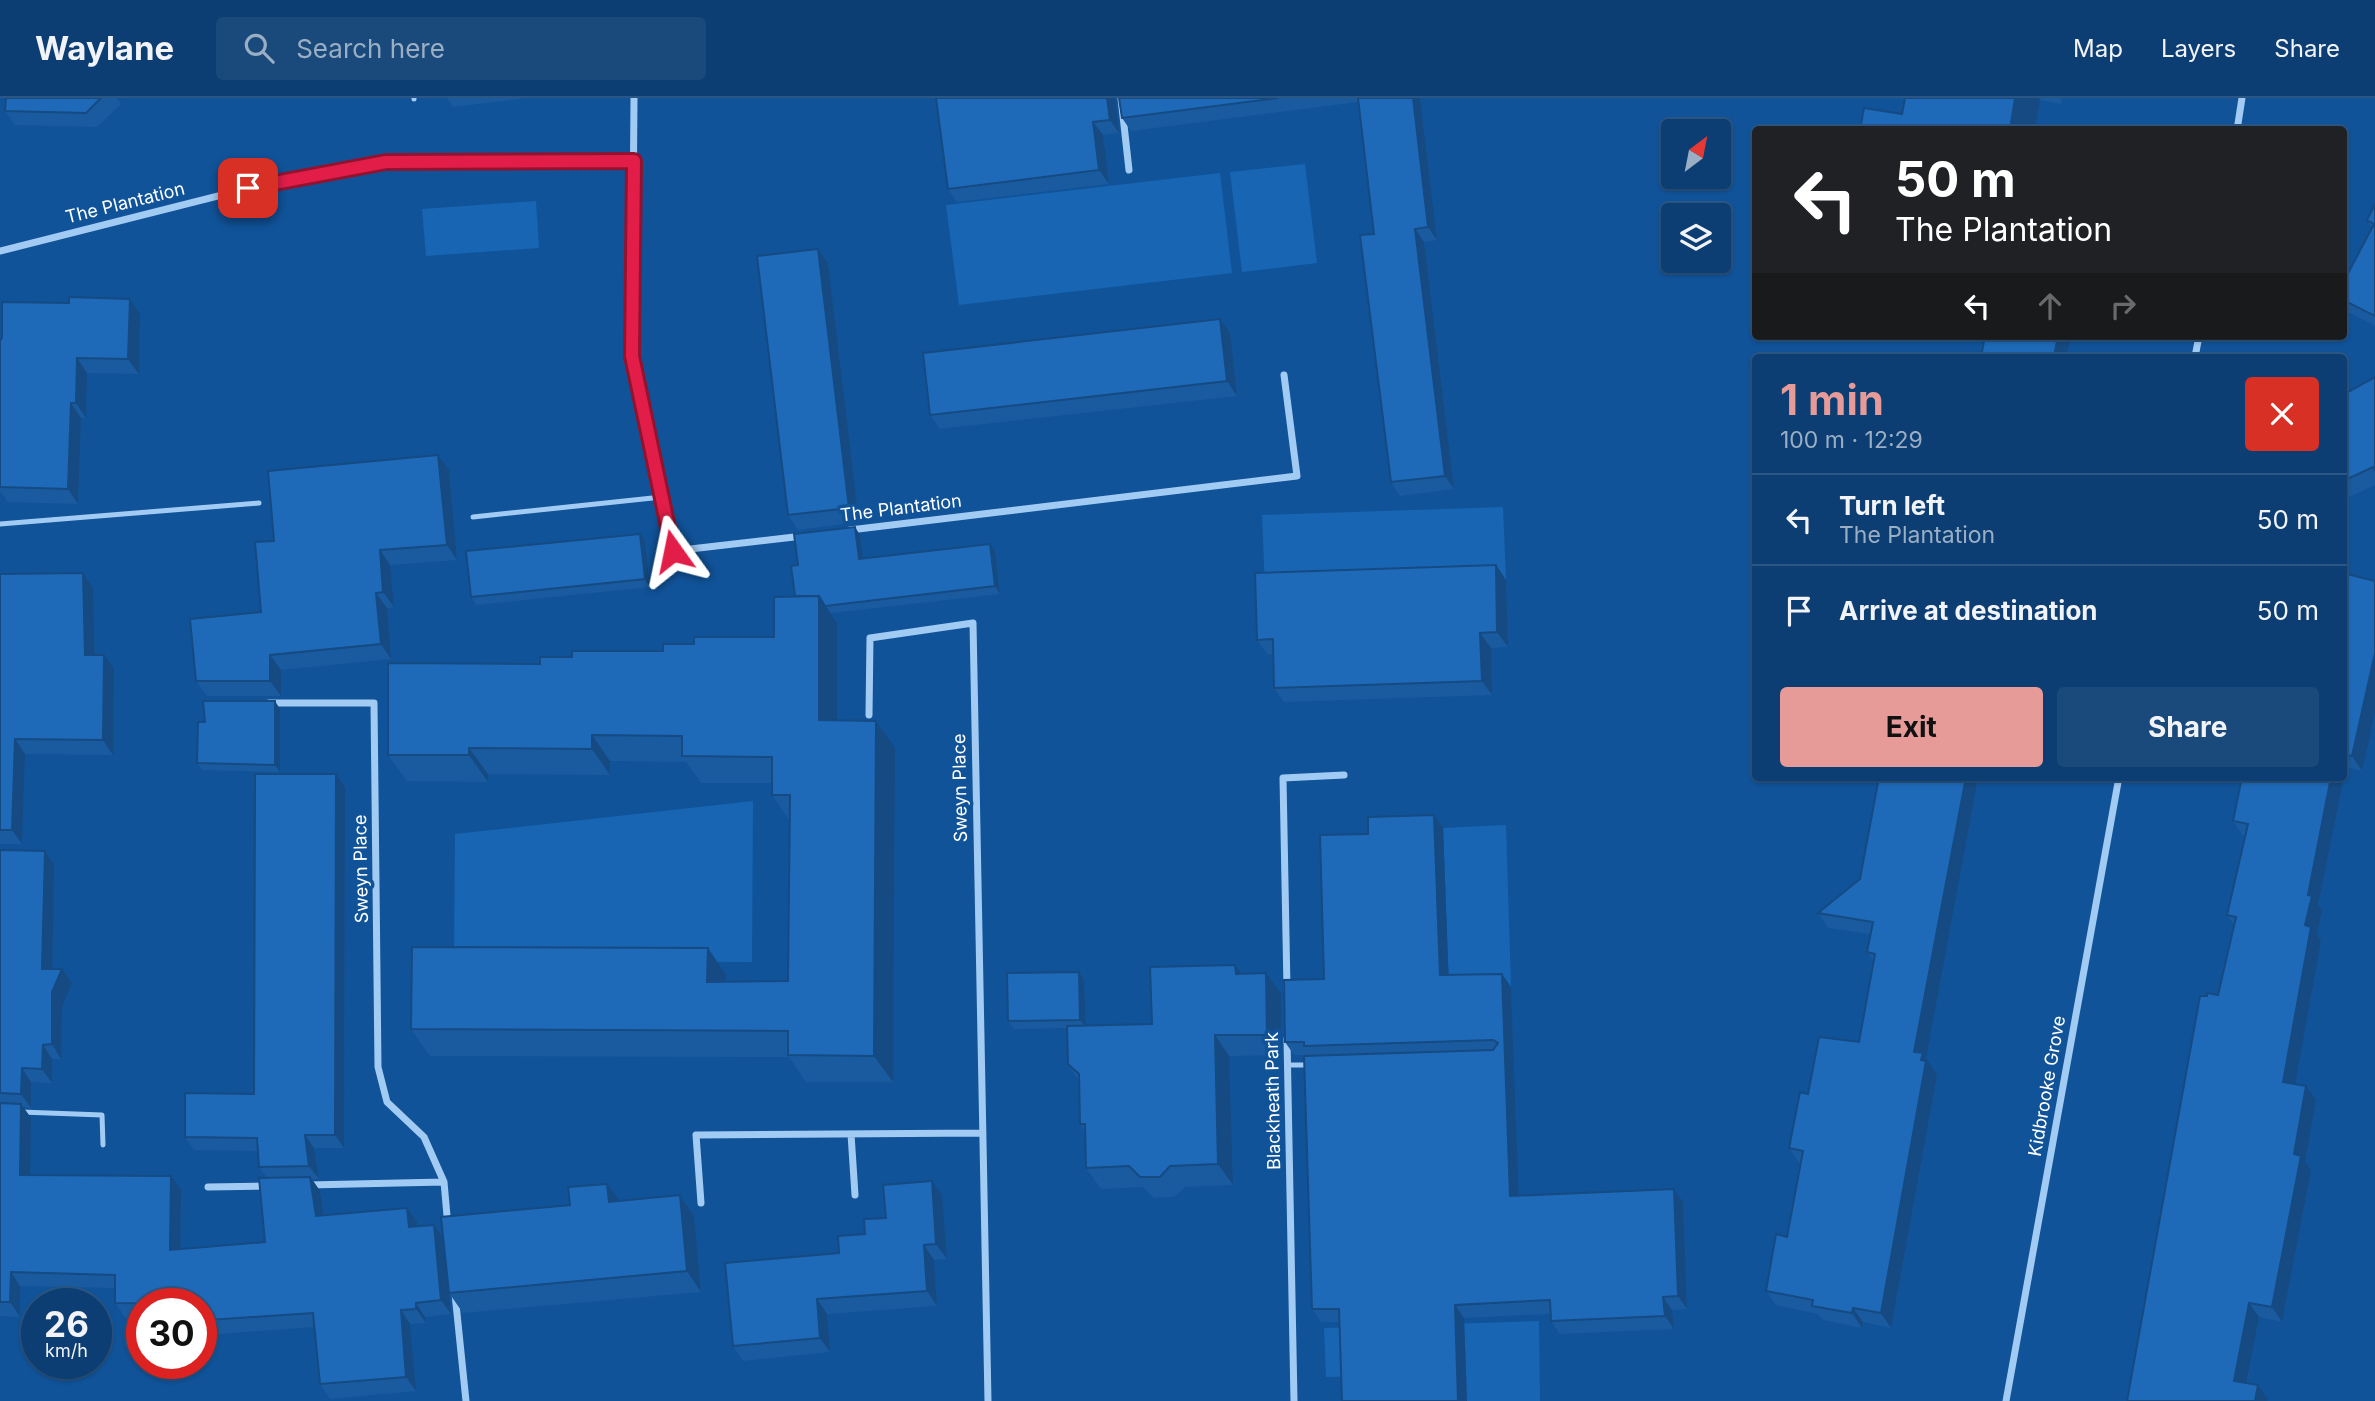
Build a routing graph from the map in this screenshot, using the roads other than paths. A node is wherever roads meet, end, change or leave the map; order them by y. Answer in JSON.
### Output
{"nodes":[{"id":1,"x":634,"y":98,"type":"edge"},
{"id":2,"x":1121,"y":98,"type":"edge"},
{"id":3,"x":2242,"y":98,"type":"edge"},
{"id":4,"x":2238,"y":126,"type":"edge"},
{"id":5,"x":634,"y":161,"type":"junction"},
{"id":6,"x":1129,"y":170,"type":"dead end"},
{"id":7,"x":0,"y":251,"type":"edge"},
{"id":8,"x":1284,"y":375,"type":"dead end"},
{"id":9,"x":662,"y":497,"type":"junction"},
{"id":10,"x":259,"y":503,"type":"dead end"},
{"id":11,"x":473,"y":517,"type":"dead end"},
{"id":12,"x":0,"y":524,"type":"edge"},
{"id":13,"x":834,"y":532,"type":"edge"},
{"id":14,"x":807,"y":535,"type":"edge"},
{"id":15,"x":257,"y":702,"type":"edge"},
{"id":16,"x":869,"y":715,"type":"dead end"},
{"id":17,"x":1344,"y":775,"type":"dead end"},
{"id":18,"x":2118,"y":781,"type":"edge"},
{"id":19,"x":1287,"y":997,"type":"edge"},
{"id":20,"x":1287,"y":1024,"type":"edge"},
{"id":21,"x":1288,"y":1065,"type":"junction"},
{"id":22,"x":1315,"y":1065,"type":"edge"},
{"id":23,"x":13,"y":1112,"type":"edge"},
{"id":24,"x":983,"y":1133,"type":"junction"},
{"id":25,"x":851,"y":1134,"type":"junction"},
{"id":26,"x":103,"y":1145,"type":"dead end"},
{"id":27,"x":444,"y":1182,"type":"junction"},
{"id":28,"x":305,"y":1185,"type":"edge"},
{"id":29,"x":277,"y":1186,"type":"edge"},
{"id":30,"x":208,"y":1187,"type":"dead end"},
{"id":31,"x":856,"y":1195,"type":"dead end"},
{"id":32,"x":701,"y":1203,"type":"dead end"},
{"id":33,"x":450,"y":1242,"type":"edge"},
{"id":34,"x":454,"y":1282,"type":"edge"},
{"id":35,"x":466,"y":1401,"type":"edge"},
{"id":36,"x":988,"y":1401,"type":"edge"},
{"id":37,"x":1294,"y":1401,"type":"edge"},
{"id":38,"x":2006,"y":1401,"type":"edge"}],
"edges":[{"from":1,"to":5,"type":"street"},
{"from":2,"to":6,"type":"street"},
{"from":3,"to":4,"type":"street"},
{"from":5,"to":7,"type":"street","name":"The Plantation"},
{"from":5,"to":9,"type":"street"},
{"from":8,"to":13,"type":"street","name":"The Plantation"},
{"from":9,"to":11,"type":"lane"},
{"from":9,"to":14,"type":"street"},
{"from":10,"to":12,"type":"lane"},
{"from":15,"to":27,"type":"street","name":"Sweyn Place"},
{"from":16,"to":24,"type":"street","name":"Sweyn Place"},
{"from":17,"to":19,"type":"street"},
{"from":18,"to":38,"type":"street","name":"Kidbrooke Grove"},
{"from":20,"to":21,"type":"street","name":"Blackheath Park"},
{"from":21,"to":22,"type":"lane"},
{"from":21,"to":37,"type":"street","name":"Blackheath Park"},
{"from":23,"to":26,"type":"lane"},
{"from":24,"to":25,"type":"street"},
{"from":24,"to":36,"type":"street","name":"Sweyn Place"},
{"from":25,"to":31,"type":"street"},
{"from":25,"to":32,"type":"street"},
{"from":27,"to":28,"type":"street"},
{"from":27,"to":33,"type":"street","name":"Sweyn Place"},
{"from":29,"to":30,"type":"street"},
{"from":34,"to":35,"type":"street"}]}
